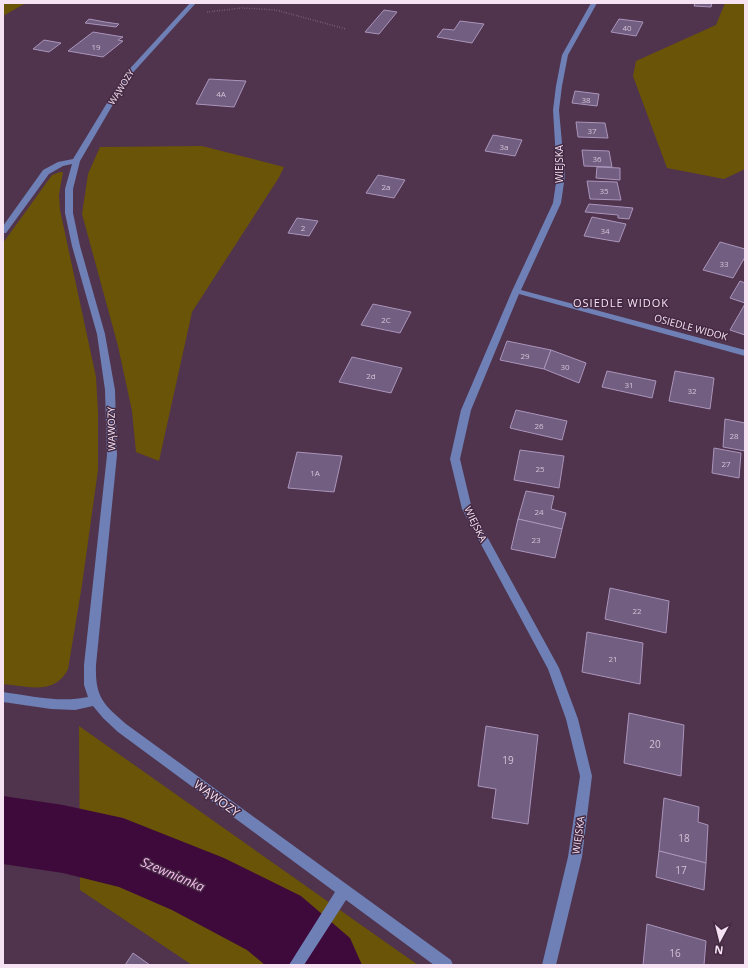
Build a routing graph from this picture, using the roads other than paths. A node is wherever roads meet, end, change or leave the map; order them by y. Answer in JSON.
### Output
{"nodes":[{"id":1,"x":193,"y":3,"type":"edge"},
{"id":2,"x":594,"y":3,"type":"edge"},
{"id":3,"x":76,"y":161,"type":"junction"},
{"id":4,"x":3,"y":231,"type":"edge"},
{"id":5,"x":516,"y":291,"type":"junction"},
{"id":6,"x":745,"y":353,"type":"edge"},
{"id":7,"x":3,"y":697,"type":"edge"},
{"id":8,"x":96,"y":700,"type":"junction"},
{"id":9,"x":344,"y":891,"type":"junction"},
{"id":10,"x":296,"y":965,"type":"edge"},
{"id":11,"x":446,"y":965,"type":"edge"},
{"id":12,"x":549,"y":965,"type":"edge"}],
"edges":[{"from":1,"to":3,"type":"street","name":"WĄWOZY"},
{"from":2,"to":5,"type":"street","name":"WIEJSKA"},
{"from":3,"to":4,"type":"street"},
{"from":3,"to":8,"type":"street","name":"WĄWOZY"},
{"from":5,"to":6,"type":"street","name":"OSIEDLE WIDOK"},
{"from":5,"to":12,"type":"street","name":"WIEJSKA"},
{"from":7,"to":8,"type":"street"},
{"from":8,"to":9,"type":"street","name":"WĄWOZY"},
{"from":9,"to":10,"type":"street"},
{"from":9,"to":11,"type":"street"}]}
